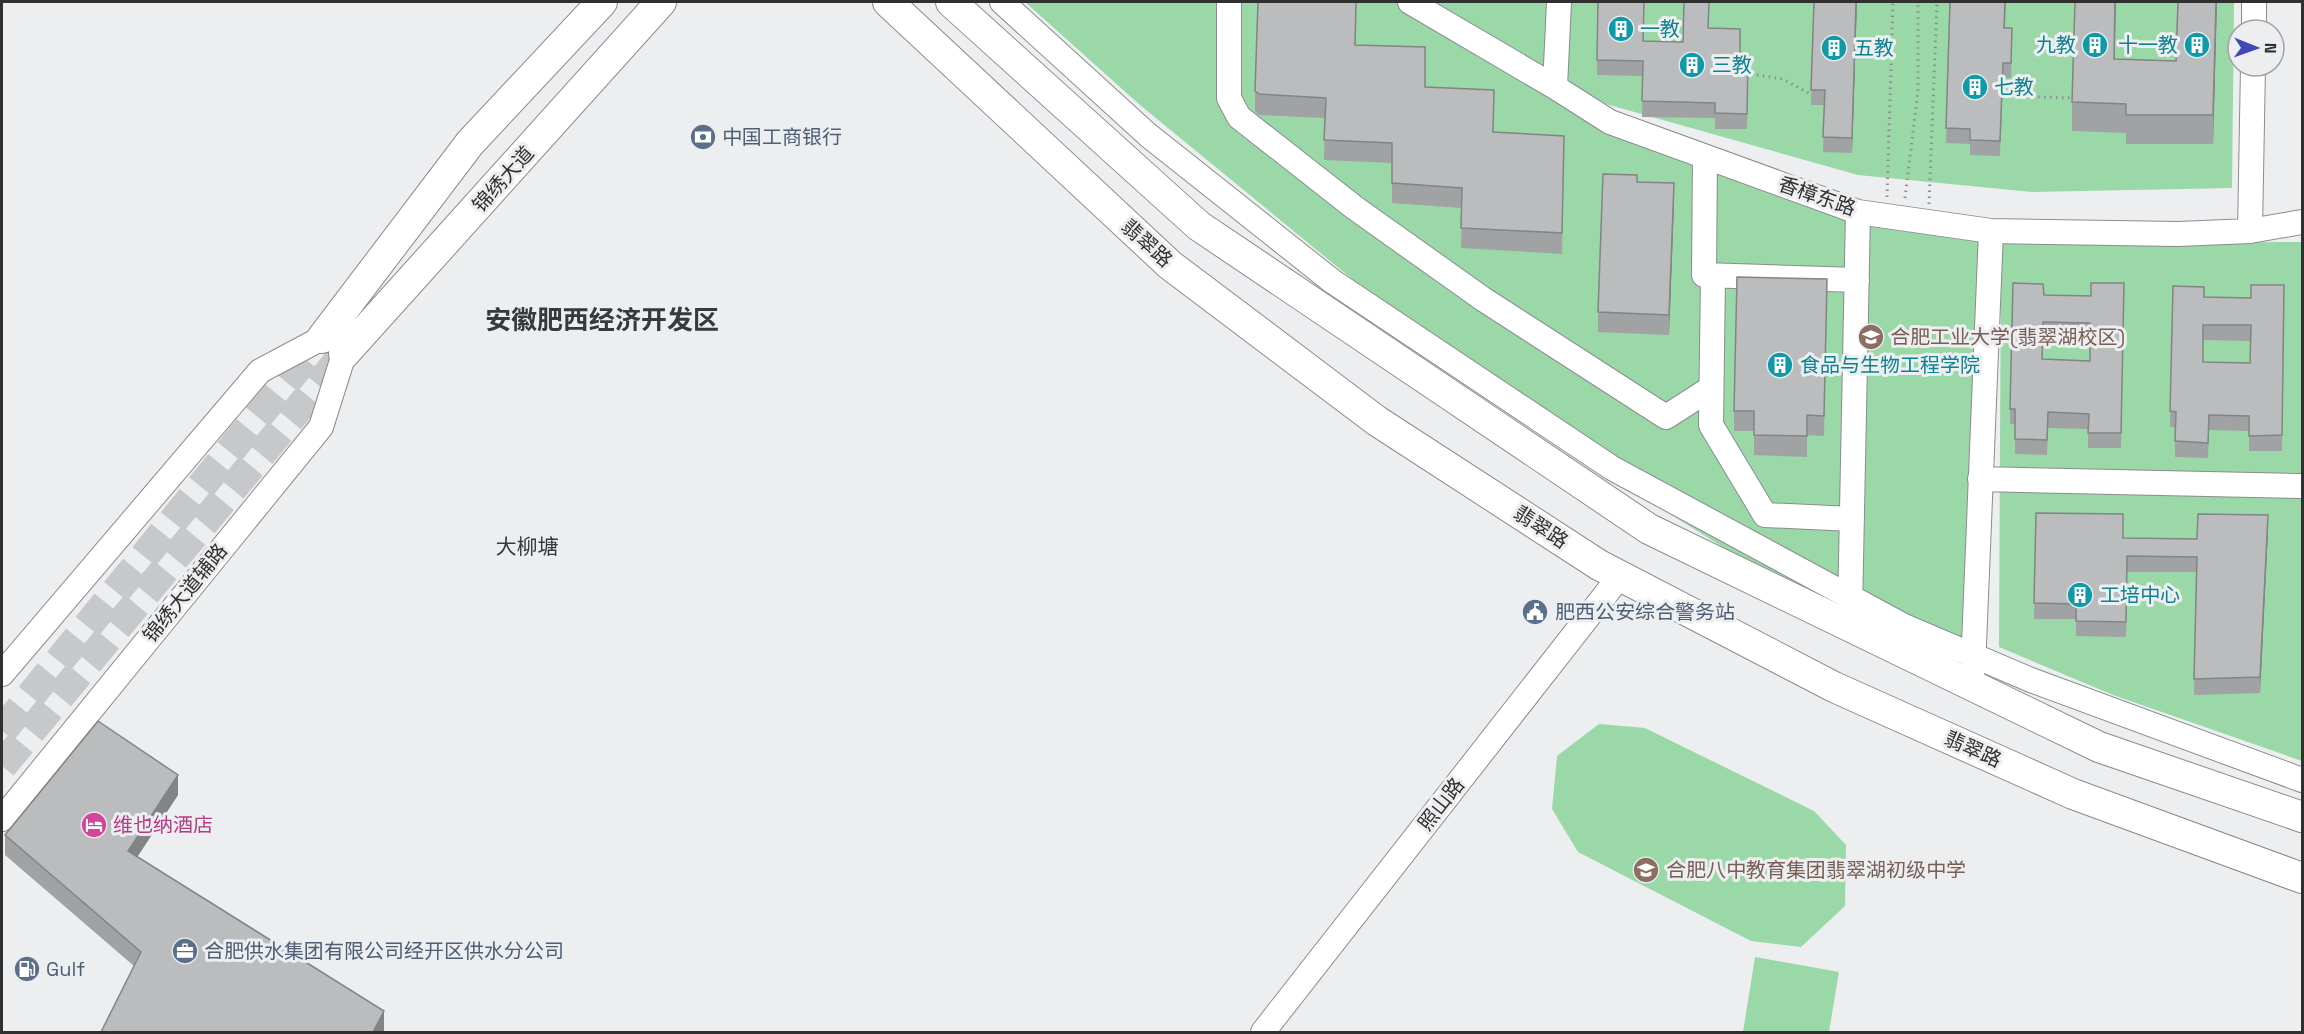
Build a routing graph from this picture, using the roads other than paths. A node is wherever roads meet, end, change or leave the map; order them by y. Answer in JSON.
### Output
{"nodes":[{"id":1,"x":602,"y":2,"type":"edge"},
{"id":2,"x":661,"y":2,"type":"edge"},
{"id":3,"x":888,"y":2,"type":"edge"},
{"id":4,"x":951,"y":2,"type":"edge"},
{"id":5,"x":1002,"y":2,"type":"edge"},
{"id":6,"x":1229,"y":2,"type":"edge"},
{"id":7,"x":1410,"y":2,"type":"edge"},
{"id":8,"x":1559,"y":2,"type":"edge"},
{"id":9,"x":2254,"y":2,"type":"edge"},
{"id":10,"x":2254,"y":18,"type":"edge"},
{"id":11,"x":2253,"y":78,"type":"edge"},
{"id":12,"x":1555,"y":87,"type":"junction"},
{"id":13,"x":1705,"y":157,"type":"junction"},
{"id":14,"x":1858,"y":212,"type":"junction"},
{"id":15,"x":2302,"y":222,"type":"edge"},
{"id":16,"x":1991,"y":231,"type":"junction"},
{"id":17,"x":2250,"y":231,"type":"junction"},
{"id":18,"x":1713,"y":276,"type":"junction"},
{"id":19,"x":1857,"y":280,"type":"junction"},
{"id":20,"x":333,"y":346,"type":"junction"},
{"id":21,"x":1711,"y":387,"type":"junction"},
{"id":22,"x":1980,"y":479,"type":"junction"},
{"id":23,"x":2302,"y":486,"type":"edge"},
{"id":24,"x":1852,"y":519,"type":"junction"},
{"id":25,"x":1620,"y":576,"type":"junction"},
{"id":26,"x":1851,"y":597,"type":"junction"},
{"id":27,"x":1850,"y":627,"type":"junction"},
{"id":28,"x":1974,"y":655,"type":"junction"},
{"id":29,"x":2,"y":674,"type":"edge"},
{"id":30,"x":1972,"y":686,"type":"junction"},
{"id":31,"x":2302,"y":780,"type":"edge"},
{"id":32,"x":2302,"y":817,"type":"edge"},
{"id":33,"x":2,"y":819,"type":"edge"},
{"id":34,"x":2302,"y":878,"type":"edge"},
{"id":35,"x":1263,"y":1032,"type":"edge"}],
"edges":[{"from":1,"to":20,"type":"main road"},
{"from":2,"to":20,"type":"main road","name":"锦绣大道"},
{"from":3,"to":25,"type":"main road","name":"翡翠路"},
{"from":4,"to":27,"type":"main road"},
{"from":5,"to":26,"type":"street"},
{"from":6,"to":21,"type":"street"},
{"from":7,"to":12,"type":"street","name":"香樟东路"},
{"from":8,"to":12,"type":"street"},
{"from":9,"to":10,"type":"street"},
{"from":11,"to":17,"type":"street"},
{"from":12,"to":13,"type":"street","name":"香樟东路"},
{"from":13,"to":14,"type":"street","name":"香樟东路"},
{"from":13,"to":18,"type":"street"},
{"from":14,"to":16,"type":"street","name":"香樟东路"},
{"from":14,"to":19,"type":"street"},
{"from":15,"to":17,"type":"street","name":"香樟东路"},
{"from":16,"to":17,"type":"street","name":"香樟东路"},
{"from":16,"to":22,"type":"street"},
{"from":18,"to":19,"type":"street"},
{"from":18,"to":21,"type":"street"},
{"from":19,"to":24,"type":"street"},
{"from":20,"to":29,"type":"street"},
{"from":20,"to":33,"type":"street","name":"锦绣大道辅路"},
{"from":21,"to":24,"type":"street"},
{"from":22,"to":23,"type":"street"},
{"from":22,"to":28,"type":"street"},
{"from":24,"to":26,"type":"street"},
{"from":25,"to":34,"type":"main road","name":"翡翠路"},
{"from":25,"to":35,"type":"street","name":"照山路"},
{"from":26,"to":27,"type":"street"},
{"from":26,"to":28,"type":"street"},
{"from":27,"to":30,"type":"main road"},
{"from":28,"to":30,"type":"street"},
{"from":28,"to":31,"type":"street"},
{"from":30,"to":32,"type":"main road"}]}
